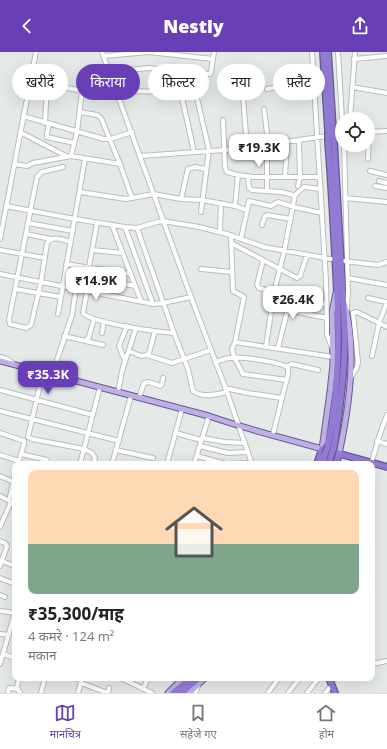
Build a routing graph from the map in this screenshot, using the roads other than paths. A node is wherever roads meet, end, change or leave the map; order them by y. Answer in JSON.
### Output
{"nodes":[{"id":1,"x":36,"y":52,"type":"edge"},
{"id":2,"x":194,"y":52,"type":"edge"},
{"id":3,"x":214,"y":52,"type":"edge"},
{"id":4,"x":312,"y":52,"type":"edge"},
{"id":5,"x":323,"y":52,"type":"edge"},
{"id":6,"x":328,"y":52,"type":"edge"},
{"id":7,"x":338,"y":52,"type":"edge"},
{"id":8,"x":355,"y":52,"type":"edge"},
{"id":9,"x":103,"y":54,"type":"edge"},
{"id":10,"x":387,"y":56,"type":"edge"},
{"id":11,"x":194,"y":58,"type":"junction"},
{"id":12,"x":354,"y":59,"type":"junction"},
{"id":13,"x":212,"y":60,"type":"junction"},
{"id":14,"x":34,"y":64,"type":"edge"},
{"id":15,"x":107,"y":64,"type":"edge"},
{"id":16,"x":313,"y":64,"type":"edge"},
{"id":17,"x":140,"y":69,"type":"edge"},
{"id":18,"x":352,"y":87,"type":"junction"},
{"id":19,"x":273,"y":88,"type":"edge"},
{"id":20,"x":267,"y":89,"type":"dead end"},
{"id":21,"x":387,"y":92,"type":"edge"},
{"id":22,"x":27,"y":100,"type":"edge"},
{"id":23,"x":47,"y":100,"type":"edge"},
{"id":24,"x":81,"y":100,"type":"edge"},
{"id":25,"x":120,"y":100,"type":"edge"},
{"id":26,"x":183,"y":100,"type":"edge"},
{"id":27,"x":198,"y":100,"type":"edge"},
{"id":28,"x":243,"y":100,"type":"edge"},
{"id":29,"x":316,"y":100,"type":"edge"},
{"id":30,"x":264,"y":109,"type":"dead end"},
{"id":31,"x":80,"y":112,"type":"junction"},
{"id":32,"x":342,"y":112,"type":"edge"},
{"id":33,"x":350,"y":112,"type":"edge"},
{"id":34,"x":23,"y":116,"type":"junction"},
{"id":35,"x":223,"y":120,"type":"dead end"},
{"id":36,"x":47,"y":123,"type":"junction"},
{"id":37,"x":330,"y":130,"type":"junction"},
{"id":38,"x":387,"y":130,"type":"edge"},
{"id":39,"x":375,"y":131,"type":"edge"},
{"id":40,"x":20,"y":132,"type":"junction"},
{"id":41,"x":77,"y":132,"type":"junction"},
{"id":42,"x":132,"y":132,"type":"junction"},
{"id":43,"x":335,"y":135,"type":"edge"},
{"id":44,"x":317,"y":138,"type":"junction"},
{"id":45,"x":111,"y":139,"type":"junction"},
{"id":46,"x":299,"y":140,"type":"junction"},
{"id":47,"x":331,"y":141,"type":"junction"},
{"id":48,"x":287,"y":142,"type":"junction"},
{"id":49,"x":74,"y":143,"type":"junction"},
{"id":50,"x":267,"y":144,"type":"junction"},
{"id":51,"x":247,"y":147,"type":"junction"},
{"id":52,"x":209,"y":150,"type":"junction"},
{"id":53,"x":225,"y":150,"type":"junction"},
{"id":54,"x":194,"y":152,"type":"junction"},
{"id":55,"x":344,"y":152,"type":"edge"},
{"id":56,"x":368,"y":152,"type":"edge"},
{"id":57,"x":69,"y":156,"type":"junction"},
{"id":58,"x":140,"y":156,"type":"junction"},
{"id":59,"x":85,"y":158,"type":"junction"},
{"id":60,"x":368,"y":159,"type":"dead end"},
{"id":61,"x":14,"y":164,"type":"junction"},
{"id":62,"x":120,"y":164,"type":"junction"},
{"id":63,"x":62,"y":168,"type":"dead end"},
{"id":64,"x":206,"y":169,"type":"junction"},
{"id":65,"x":370,"y":171,"type":"dead end"},
{"id":66,"x":238,"y":175,"type":"junction"},
{"id":67,"x":387,"y":175,"type":"edge"},
{"id":68,"x":248,"y":176,"type":"junction"},
{"id":69,"x":266,"y":177,"type":"junction"},
{"id":70,"x":285,"y":177,"type":"junction"},
{"id":71,"x":300,"y":177,"type":"junction"},
{"id":72,"x":320,"y":177,"type":"junction"},
{"id":73,"x":379,"y":181,"type":"dead end"},
{"id":74,"x":387,"y":183,"type":"edge"},
{"id":75,"x":298,"y":186,"type":"dead end"},
{"id":76,"x":375,"y":186,"type":"dead end"},
{"id":77,"x":387,"y":188,"type":"edge"},
{"id":78,"x":321,"y":189,"type":"junction"},
{"id":79,"x":266,"y":191,"type":"junction"},
{"id":80,"x":80,"y":192,"type":"junction"},
{"id":81,"x":154,"y":194,"type":"junction"},
{"id":82,"x":295,"y":195,"type":"junction"},
{"id":83,"x":132,"y":198,"type":"junction"},
{"id":84,"x":345,"y":198,"type":"junction"},
{"id":85,"x":181,"y":199,"type":"junction"},
{"id":86,"x":202,"y":200,"type":"junction"},
{"id":87,"x":387,"y":202,"type":"edge"},
{"id":88,"x":221,"y":203,"type":"junction"},
{"id":89,"x":6,"y":206,"type":"junction"},
{"id":90,"x":235,"y":206,"type":"junction"},
{"id":91,"x":294,"y":207,"type":"junction"},
{"id":92,"x":31,"y":210,"type":"junction"},
{"id":93,"x":247,"y":210,"type":"junction"},
{"id":94,"x":200,"y":212,"type":"dead end"},
{"id":95,"x":322,"y":213,"type":"junction"},
{"id":96,"x":74,"y":219,"type":"junction"},
{"id":97,"x":291,"y":219,"type":"junction"},
{"id":98,"x":163,"y":221,"type":"junction"},
{"id":99,"x":28,"y":223,"type":"junction"},
{"id":100,"x":97,"y":223,"type":"junction"},
{"id":101,"x":262,"y":224,"type":"dead end"},
{"id":102,"x":112,"y":225,"type":"junction"},
{"id":103,"x":125,"y":228,"type":"junction"},
{"id":104,"x":137,"y":228,"type":"junction"},
{"id":105,"x":73,"y":230,"type":"junction"},
{"id":106,"x":220,"y":232,"type":"junction"},
{"id":107,"x":26,"y":234,"type":"junction"},
{"id":108,"x":231,"y":235,"type":"junction"},
{"id":109,"x":0,"y":239,"type":"edge"},
{"id":110,"x":51,"y":239,"type":"junction"},
{"id":111,"x":241,"y":239,"type":"junction"},
{"id":112,"x":71,"y":242,"type":"junction"},
{"id":113,"x":231,"y":243,"type":"junction"},
{"id":114,"x":0,"y":250,"type":"edge"},
{"id":115,"x":92,"y":250,"type":"junction"},
{"id":116,"x":284,"y":252,"type":"junction"},
{"id":117,"x":122,"y":253,"type":"junction"},
{"id":118,"x":22,"y":254,"type":"junction"},
{"id":119,"x":307,"y":255,"type":"junction"},
{"id":120,"x":45,"y":258,"type":"junction"},
{"id":121,"x":325,"y":258,"type":"junction"},
{"id":122,"x":331,"y":259,"type":"dead end"},
{"id":123,"x":263,"y":260,"type":"junction"},
{"id":124,"x":346,"y":261,"type":"junction"},
{"id":125,"x":387,"y":262,"type":"edge"},
{"id":126,"x":66,"y":264,"type":"junction"},
{"id":127,"x":89,"y":267,"type":"junction"},
{"id":128,"x":201,"y":269,"type":"dead end"},
{"id":129,"x":280,"y":269,"type":"junction"},
{"id":130,"x":232,"y":272,"type":"junction"},
{"id":131,"x":65,"y":273,"type":"junction"},
{"id":132,"x":0,"y":274,"type":"edge"},
{"id":133,"x":130,"y":274,"type":"junction"},
{"id":134,"x":17,"y":277,"type":"junction"},
{"id":135,"x":348,"y":278,"type":"junction"},
{"id":136,"x":41,"y":282,"type":"junction"},
{"id":137,"x":387,"y":285,"type":"edge"},
{"id":138,"x":63,"y":286,"type":"junction"},
{"id":139,"x":135,"y":286,"type":"junction"},
{"id":140,"x":337,"y":286,"type":"junction"},
{"id":141,"x":15,"y":289,"type":"junction"},
{"id":142,"x":76,"y":289,"type":"junction"},
{"id":143,"x":87,"y":291,"type":"junction"},
{"id":144,"x":274,"y":292,"type":"junction"},
{"id":145,"x":38,"y":293,"type":"junction"},
{"id":146,"x":61,"y":297,"type":"junction"},
{"id":147,"x":191,"y":297,"type":"junction"},
{"id":148,"x":343,"y":298,"type":"junction"},
{"id":149,"x":368,"y":298,"type":"dead end"},
{"id":150,"x":140,"y":301,"type":"junction"},
{"id":151,"x":387,"y":302,"type":"edge"},
{"id":152,"x":163,"y":303,"type":"junction"},
{"id":153,"x":153,"y":304,"type":"junction"},
{"id":154,"x":326,"y":304,"type":"junction"},
{"id":155,"x":347,"y":310,"type":"junction"},
{"id":156,"x":58,"y":314,"type":"dead end"},
{"id":157,"x":310,"y":315,"type":"junction"},
{"id":158,"x":326,"y":318,"type":"junction"},
{"id":159,"x":94,"y":319,"type":"junction"},
{"id":160,"x":104,"y":321,"type":"junction"},
{"id":161,"x":379,"y":324,"type":"junction"},
{"id":162,"x":127,"y":326,"type":"junction"},
{"id":163,"x":136,"y":328,"type":"junction"},
{"id":164,"x":387,"y":328,"type":"edge"},
{"id":165,"x":155,"y":331,"type":"junction"},
{"id":166,"x":102,"y":333,"type":"dead end"},
{"id":167,"x":174,"y":333,"type":"junction"},
{"id":168,"x":64,"y":336,"type":"junction"},
{"id":169,"x":86,"y":341,"type":"junction"},
{"id":170,"x":235,"y":342,"type":"junction"},
{"id":171,"x":103,"y":345,"type":"dead end"},
{"id":172,"x":266,"y":346,"type":"junction"},
{"id":173,"x":278,"y":348,"type":"junction"},
{"id":174,"x":211,"y":350,"type":"junction"},
{"id":175,"x":332,"y":350,"type":"junction"},
{"id":176,"x":129,"y":351,"type":"junction"},
{"id":177,"x":147,"y":355,"type":"junction"},
{"id":178,"x":372,"y":356,"type":"dead end"},
{"id":179,"x":0,"y":357,"type":"edge"},
{"id":180,"x":332,"y":357,"type":"junction"},
{"id":181,"x":234,"y":358,"type":"junction"},
{"id":182,"x":184,"y":359,"type":"junction"},
{"id":183,"x":0,"y":361,"type":"edge"},
{"id":184,"x":125,"y":361,"type":"junction"},
{"id":185,"x":215,"y":362,"type":"junction"},
{"id":186,"x":8,"y":363,"type":"junction"},
{"id":187,"x":0,"y":364,"type":"edge"},
{"id":188,"x":15,"y":364,"type":"junction"},
{"id":189,"x":287,"y":366,"type":"junction"},
{"id":190,"x":318,"y":370,"type":"dead end"},
{"id":191,"x":43,"y":372,"type":"junction"},
{"id":192,"x":52,"y":375,"type":"junction"},
{"id":193,"x":163,"y":378,"type":"dead end"},
{"id":194,"x":350,"y":379,"type":"junction"},
{"id":195,"x":287,"y":380,"type":"junction"},
{"id":196,"x":100,"y":388,"type":"junction"},
{"id":197,"x":0,"y":390,"type":"edge"},
{"id":198,"x":226,"y":390,"type":"junction"},
{"id":199,"x":118,"y":392,"type":"junction"},
{"id":200,"x":131,"y":396,"type":"junction"},
{"id":201,"x":139,"y":398,"type":"junction"},
{"id":202,"x":282,"y":398,"type":"junction"},
{"id":203,"x":36,"y":400,"type":"junction"},
{"id":204,"x":182,"y":409,"type":"junction"},
{"id":205,"x":0,"y":410,"type":"edge"},
{"id":206,"x":93,"y":415,"type":"junction"},
{"id":207,"x":387,"y":415,"type":"edge"},
{"id":208,"x":209,"y":416,"type":"junction"},
{"id":209,"x":32,"y":418,"type":"junction"},
{"id":210,"x":239,"y":426,"type":"junction"},
{"id":211,"x":382,"y":429,"type":"junction"},
{"id":212,"x":387,"y":430,"type":"edge"},
{"id":213,"x":88,"y":432,"type":"junction"},
{"id":214,"x":0,"y":433,"type":"edge"},
{"id":215,"x":176,"y":433,"type":"junction"},
{"id":216,"x":273,"y":434,"type":"junction"},
{"id":217,"x":28,"y":436,"type":"junction"},
{"id":218,"x":202,"y":439,"type":"junction"},
{"id":219,"x":119,"y":441,"type":"junction"},
{"id":220,"x":377,"y":441,"type":"junction"},
{"id":221,"x":24,"y":443,"type":"junction"},
{"id":222,"x":244,"y":443,"type":"junction"},
{"id":223,"x":387,"y":444,"type":"edge"},
{"id":224,"x":200,"y":446,"type":"junction"},
{"id":225,"x":331,"y":446,"type":"junction"},
{"id":226,"x":84,"y":449,"type":"junction"},
{"id":227,"x":116,"y":450,"type":"junction"},
{"id":228,"x":247,"y":452,"type":"junction"},
{"id":229,"x":326,"y":453,"type":"junction"},
{"id":230,"x":21,"y":454,"type":"junction"},
{"id":231,"x":339,"y":454,"type":"junction"},
{"id":232,"x":0,"y":455,"type":"edge"},
{"id":233,"x":196,"y":456,"type":"junction"},
{"id":234,"x":153,"y":458,"type":"dead end"},
{"id":235,"x":47,"y":460,"type":"dead end"},
{"id":236,"x":15,"y":461,"type":"edge"},
{"id":237,"x":18,"y":461,"type":"edge"},
{"id":238,"x":81,"y":461,"type":"edge"},
{"id":239,"x":93,"y":461,"type":"edge"},
{"id":240,"x":113,"y":461,"type":"edge"},
{"id":241,"x":168,"y":461,"type":"edge"},
{"id":242,"x":195,"y":461,"type":"edge"},
{"id":243,"x":215,"y":461,"type":"edge"},
{"id":244,"x":250,"y":461,"type":"edge"},
{"id":245,"x":319,"y":461,"type":"edge"},
{"id":246,"x":324,"y":461,"type":"edge"},
{"id":247,"x":328,"y":461,"type":"edge"},
{"id":248,"x":337,"y":461,"type":"edge"},
{"id":249,"x":364,"y":461,"type":"edge"},
{"id":250,"x":372,"y":461,"type":"edge"},
{"id":251,"x":375,"y":464,"type":"edge"},
{"id":252,"x":387,"y":467,"type":"edge"},
{"id":253,"x":0,"y":476,"type":"edge"},
{"id":254,"x":12,"y":481,"type":"edge"},
{"id":255,"x":0,"y":498,"type":"edge"},
{"id":256,"x":12,"y":502,"type":"edge"},
{"id":257,"x":0,"y":527,"type":"edge"},
{"id":258,"x":0,"y":541,"type":"edge"},
{"id":259,"x":1,"y":562,"type":"edge"},
{"id":260,"x":12,"y":565,"type":"dead end"},
{"id":261,"x":0,"y":578,"type":"edge"},
{"id":262,"x":12,"y":583,"type":"edge"},
{"id":263,"x":0,"y":595,"type":"edge"},
{"id":264,"x":5,"y":597,"type":"dead end"},
{"id":265,"x":0,"y":611,"type":"edge"},
{"id":266,"x":12,"y":613,"type":"edge"},
{"id":267,"x":12,"y":624,"type":"edge"},
{"id":268,"x":0,"y":634,"type":"edge"},
{"id":269,"x":9,"y":635,"type":"junction"},
{"id":270,"x":3,"y":650,"type":"edge"},
{"id":271,"x":12,"y":656,"type":"edge"},
{"id":272,"x":387,"y":661,"type":"edge"},
{"id":273,"x":375,"y":663,"type":"edge"},
{"id":274,"x":0,"y":664,"type":"edge"},
{"id":275,"x":19,"y":681,"type":"edge"},
{"id":276,"x":44,"y":681,"type":"edge"},
{"id":277,"x":82,"y":681,"type":"edge"},
{"id":278,"x":84,"y":681,"type":"edge"},
{"id":279,"x":127,"y":681,"type":"edge"},
{"id":280,"x":147,"y":681,"type":"edge"},
{"id":281,"x":180,"y":681,"type":"edge"},
{"id":282,"x":186,"y":681,"type":"edge"},
{"id":283,"x":198,"y":681,"type":"edge"},
{"id":284,"x":198,"y":681,"type":"edge"},
{"id":285,"x":199,"y":681,"type":"edge"},
{"id":286,"x":276,"y":681,"type":"edge"},
{"id":287,"x":298,"y":681,"type":"edge"},
{"id":288,"x":317,"y":681,"type":"edge"},
{"id":289,"x":330,"y":681,"type":"edge"},
{"id":290,"x":332,"y":685,"type":"junction"},
{"id":291,"x":109,"y":688,"type":"dead end"},
{"id":292,"x":143,"y":689,"type":"junction"},
{"id":293,"x":19,"y":691,"type":"edge"},
{"id":294,"x":8,"y":693,"type":"edge"},
{"id":295,"x":41,"y":693,"type":"edge"},
{"id":296,"x":78,"y":693,"type":"edge"},
{"id":297,"x":152,"y":693,"type":"edge"},
{"id":298,"x":168,"y":693,"type":"edge"},
{"id":299,"x":172,"y":693,"type":"edge"},
{"id":300,"x":181,"y":693,"type":"edge"},
{"id":301,"x":188,"y":693,"type":"edge"},
{"id":302,"x":195,"y":693,"type":"edge"},
{"id":303,"x":268,"y":693,"type":"edge"},
{"id":304,"x":288,"y":693,"type":"edge"},
{"id":305,"x":307,"y":693,"type":"edge"},
{"id":306,"x":325,"y":693,"type":"edge"},
{"id":307,"x":336,"y":693,"type":"edge"}],
"edges":[{"from":1,"to":14,"type":"street"},
{"from":2,"to":11,"type":"street"},
{"from":3,"to":13,"type":"street"},
{"from":4,"to":16,"type":"street"},
{"from":5,"to":37,"type":"highway"},
{"from":6,"to":37,"type":"highway"},
{"from":7,"to":32,"type":"street"},
{"from":8,"to":12,"type":"street"},
{"from":9,"to":11,"type":"street"},
{"from":9,"to":15,"type":"street"},
{"from":10,"to":12,"type":"street"},
{"from":11,"to":13,"type":"street"},
{"from":12,"to":18,"type":"street"},
{"from":13,"to":17,"type":"street"},
{"from":18,"to":21,"type":"street"},
{"from":18,"to":33,"type":"street"},
{"from":19,"to":20,"type":"street"},
{"from":22,"to":34,"type":"street"},
{"from":23,"to":36,"type":"street"},
{"from":24,"to":31,"type":"street"},
{"from":25,"to":42,"type":"street"},
{"from":26,"to":54,"type":"street"},
{"from":27,"to":52,"type":"street"},
{"from":28,"to":51,"type":"street"},
{"from":29,"to":44,"type":"street"},
{"from":30,"to":50,"type":"street"},
{"from":31,"to":41,"type":"street"},
{"from":31,"to":45,"type":"street"},
{"from":34,"to":36,"type":"street"},
{"from":34,"to":40,"type":"street"},
{"from":35,"to":53,"type":"street"},
{"from":36,"to":41,"type":"street"},
{"from":36,"to":49,"type":"street"},
{"from":37,"to":47,"type":"highway","bridge":true},
{"from":38,"to":39,"type":"street"},
{"from":40,"to":57,"type":"street"},
{"from":40,"to":61,"type":"street"},
{"from":41,"to":45,"type":"street"},
{"from":41,"to":49,"type":"street"},
{"from":42,"to":45,"type":"street"},
{"from":42,"to":58,"type":"street"},
{"from":43,"to":44,"type":"street"},
{"from":44,"to":46,"type":"street"},
{"from":44,"to":72,"type":"street"},
{"from":45,"to":62,"type":"street"},
{"from":46,"to":48,"type":"street"},
{"from":46,"to":71,"type":"street"},
{"from":47,"to":140,"type":"highway"},
{"from":47,"to":148,"type":"highway"},
{"from":48,"to":50,"type":"street"},
{"from":48,"to":70,"type":"street"},
{"from":49,"to":57,"type":"street"},
{"from":50,"to":51,"type":"street"},
{"from":50,"to":69,"type":"street"},
{"from":51,"to":53,"type":"street"},
{"from":52,"to":53,"type":"street"},
{"from":52,"to":54,"type":"street"},
{"from":52,"to":64,"type":"street"},
{"from":53,"to":66,"type":"street"},
{"from":54,"to":58,"type":"street"},
{"from":55,"to":84,"type":"street"},
{"from":56,"to":60,"type":"street"},
{"from":57,"to":59,"type":"street"},
{"from":57,"to":61,"type":"street"},
{"from":58,"to":81,"type":"street"},
{"from":59,"to":62,"type":"street"},
{"from":59,"to":80,"type":"street"},
{"from":61,"to":89,"type":"street"},
{"from":62,"to":83,"type":"street"},
{"from":63,"to":92,"type":"street"},
{"from":64,"to":85,"type":"street"},
{"from":64,"to":86,"type":"street"},
{"from":65,"to":67,"type":"street"},
{"from":66,"to":68,"type":"street"},
{"from":66,"to":90,"type":"street"},
{"from":68,"to":69,"type":"street"},
{"from":68,"to":79,"type":"street"},
{"from":69,"to":70,"type":"street"},
{"from":69,"to":79,"type":"street"},
{"from":70,"to":71,"type":"street"},
{"from":71,"to":72,"type":"street"},
{"from":71,"to":75,"type":"street"},
{"from":72,"to":78,"type":"street"},
{"from":73,"to":74,"type":"street"},
{"from":76,"to":77,"type":"street"},
{"from":78,"to":82,"type":"street"},
{"from":78,"to":95,"type":"street"},
{"from":79,"to":82,"type":"street"},
{"from":80,"to":83,"type":"street"},
{"from":80,"to":96,"type":"street"},
{"from":81,"to":83,"type":"street"},
{"from":81,"to":85,"type":"street"},
{"from":81,"to":98,"type":"street"},
{"from":82,"to":91,"type":"street"},
{"from":84,"to":87,"type":"street"},
{"from":84,"to":124,"type":"street"},
{"from":85,"to":86,"type":"street"},
{"from":86,"to":88,"type":"street"},
{"from":86,"to":94,"type":"street"},
{"from":88,"to":90,"type":"street"},
{"from":88,"to":106,"type":"street"},
{"from":89,"to":92,"type":"street"},
{"from":89,"to":109,"type":"street"},
{"from":90,"to":93,"type":"street"},
{"from":91,"to":93,"type":"street"},
{"from":91,"to":95,"type":"street"},
{"from":91,"to":97,"type":"street"},
{"from":92,"to":96,"type":"street"},
{"from":92,"to":99,"type":"street"},
{"from":93,"to":111,"type":"street"},
{"from":95,"to":121,"type":"street"},
{"from":96,"to":100,"type":"street"},
{"from":96,"to":105,"type":"street"},
{"from":97,"to":101,"type":"street"},
{"from":97,"to":116,"type":"street"},
{"from":98,"to":104,"type":"street"},
{"from":98,"to":106,"type":"street"},
{"from":98,"to":147,"type":"street"},
{"from":99,"to":105,"type":"street"},
{"from":99,"to":107,"type":"street"},
{"from":100,"to":102,"type":"street"},
{"from":100,"to":115,"type":"street"},
{"from":102,"to":103,"type":"street"},
{"from":102,"to":117,"type":"street"},
{"from":103,"to":104,"type":"street"},
{"from":103,"to":153,"type":"street"},
{"from":104,"to":152,"type":"street"},
{"from":105,"to":112,"type":"street"},
{"from":106,"to":108,"type":"street"},
{"from":107,"to":110,"type":"street"},
{"from":107,"to":118,"type":"street"},
{"from":108,"to":111,"type":"street"},
{"from":108,"to":113,"type":"street"},
{"from":110,"to":112,"type":"street"},
{"from":110,"to":120,"type":"street"},
{"from":111,"to":116,"type":"street"},
{"from":112,"to":126,"type":"street"},
{"from":113,"to":123,"type":"street"},
{"from":113,"to":130,"type":"street"},
{"from":114,"to":118,"type":"street"},
{"from":115,"to":117,"type":"street"},
{"from":115,"to":127,"type":"street"},
{"from":116,"to":119,"type":"street"},
{"from":116,"to":129,"type":"street"},
{"from":117,"to":133,"type":"street"},
{"from":118,"to":120,"type":"street"},
{"from":118,"to":134,"type":"street"},
{"from":119,"to":121,"type":"street"},
{"from":119,"to":129,"type":"street"},
{"from":120,"to":136,"type":"street"},
{"from":121,"to":122,"type":"street"},
{"from":121,"to":154,"type":"street"},
{"from":123,"to":129,"type":"street"},
{"from":123,"to":144,"type":"street"},
{"from":124,"to":125,"type":"street"},
{"from":124,"to":135,"type":"street"},
{"from":126,"to":127,"type":"street"},
{"from":126,"to":131,"type":"street"},
{"from":127,"to":133,"type":"street"},
{"from":128,"to":130,"type":"street"},
{"from":129,"to":144,"type":"street"},
{"from":130,"to":170,"type":"street"},
{"from":131,"to":138,"type":"street"},
{"from":131,"to":139,"type":"street"},
{"from":132,"to":134,"type":"street"},
{"from":133,"to":139,"type":"street"},
{"from":134,"to":136,"type":"street"},
{"from":134,"to":141,"type":"street"},
{"from":135,"to":137,"type":"street"},
{"from":135,"to":155,"type":"street"},
{"from":136,"to":138,"type":"street"},
{"from":136,"to":145,"type":"street"},
{"from":138,"to":142,"type":"street"},
{"from":138,"to":146,"type":"street"},
{"from":139,"to":150,"type":"street"},
{"from":140,"to":175,"type":"main road"},
{"from":140,"to":225,"type":"highway"},
{"from":141,"to":145,"type":"street"},
{"from":141,"to":145,"type":"street"},
{"from":142,"to":143,"type":"street"},
{"from":142,"to":168,"type":"street"},
{"from":143,"to":150,"type":"street"},
{"from":143,"to":159,"type":"street"},
{"from":144,"to":172,"type":"street"},
{"from":145,"to":146,"type":"street"},
{"from":146,"to":156,"type":"street"},
{"from":147,"to":152,"type":"street"},
{"from":147,"to":174,"type":"street"},
{"from":148,"to":155,"type":"main road"},
{"from":148,"to":225,"type":"highway"},
{"from":149,"to":151,"type":"street"},
{"from":150,"to":153,"type":"street"},
{"from":151,"to":161,"type":"street"},
{"from":152,"to":153,"type":"street"},
{"from":152,"to":167,"type":"street"},
{"from":154,"to":157,"type":"street"},
{"from":154,"to":158,"type":"street"},
{"from":155,"to":194,"type":"main road"},
{"from":157,"to":158,"type":"street"},
{"from":157,"to":173,"type":"street"},
{"from":158,"to":175,"type":"street"},
{"from":159,"to":160,"type":"street"},
{"from":159,"to":169,"type":"street"},
{"from":160,"to":162,"type":"street"},
{"from":160,"to":166,"type":"street"},
{"from":161,"to":164,"type":"street"},
{"from":161,"to":178,"type":"street"},
{"from":161,"to":194,"type":"street"},
{"from":162,"to":163,"type":"street"},
{"from":162,"to":184,"type":"street"},
{"from":163,"to":165,"type":"street"},
{"from":163,"to":176,"type":"street"},
{"from":165,"to":167,"type":"street"},
{"from":165,"to":177,"type":"street"},
{"from":167,"to":182,"type":"street"},
{"from":168,"to":169,"type":"street"},
{"from":168,"to":192,"type":"street"},
{"from":169,"to":171,"type":"street"},
{"from":170,"to":172,"type":"street"},
{"from":170,"to":181,"type":"street"},
{"from":172,"to":173,"type":"street"},
{"from":173,"to":180,"type":"street"},
{"from":174,"to":182,"type":"street"},
{"from":174,"to":185,"type":"street"},
{"from":175,"to":180,"type":"main road"},
{"from":176,"to":177,"type":"street"},
{"from":176,"to":184,"type":"street"},
{"from":177,"to":182,"type":"street"},
{"from":179,"to":188,"type":"street"},
{"from":180,"to":229,"type":"main road"},
{"from":181,"to":185,"type":"street"},
{"from":181,"to":189,"type":"street"},
{"from":181,"to":195,"type":"street"},
{"from":182,"to":198,"type":"street"},
{"from":183,"to":186,"type":"main road"},
{"from":184,"to":199,"type":"street"},
{"from":185,"to":198,"type":"street"},
{"from":186,"to":187,"type":"street"},
{"from":186,"to":188,"type":"main road"},
{"from":188,"to":191,"type":"main road"},
{"from":189,"to":190,"type":"street"},
{"from":189,"to":195,"type":"street"},
{"from":191,"to":192,"type":"main road"},
{"from":191,"to":203,"type":"street"},
{"from":192,"to":196,"type":"main road"},
{"from":193,"to":201,"type":"street"},
{"from":194,"to":231,"type":"main road"},
{"from":195,"to":202,"type":"street"},
{"from":196,"to":199,"type":"main road"},
{"from":196,"to":206,"type":"street"},
{"from":197,"to":203,"type":"street"},
{"from":198,"to":202,"type":"street"},
{"from":198,"to":210,"type":"street"},
{"from":199,"to":200,"type":"main road"},
{"from":200,"to":201,"type":"main road"},
{"from":200,"to":219,"type":"street"},
{"from":201,"to":204,"type":"main road"},
{"from":202,"to":216,"type":"street"},
{"from":203,"to":206,"type":"street"},
{"from":203,"to":209,"type":"street"},
{"from":204,"to":208,"type":"main road"},
{"from":204,"to":215,"type":"street"},
{"from":205,"to":209,"type":"street"},
{"from":206,"to":213,"type":"street"},
{"from":207,"to":211,"type":"street"},
{"from":208,"to":210,"type":"main road"},
{"from":208,"to":218,"type":"street"},
{"from":209,"to":213,"type":"street"},
{"from":209,"to":217,"type":"street"},
{"from":210,"to":216,"type":"main road"},
{"from":210,"to":222,"type":"street"},
{"from":211,"to":212,"type":"street"},
{"from":211,"to":220,"type":"street"},
{"from":213,"to":219,"type":"street"},
{"from":213,"to":226,"type":"street"},
{"from":214,"to":221,"type":"street"},
{"from":215,"to":218,"type":"street"},
{"from":215,"to":241,"type":"street"},
{"from":216,"to":229,"type":"main road"},
{"from":217,"to":221,"type":"street"},
{"from":217,"to":226,"type":"street"},
{"from":218,"to":222,"type":"street"},
{"from":218,"to":224,"type":"street"},
{"from":219,"to":227,"type":"street"},
{"from":220,"to":223,"type":"street"},
{"from":220,"to":250,"type":"street"},
{"from":221,"to":230,"type":"street"},
{"from":222,"to":228,"type":"street"},
{"from":224,"to":228,"type":"street"},
{"from":224,"to":233,"type":"street"},
{"from":225,"to":229,"type":"highway","bridge":true},
{"from":226,"to":238,"type":"street"},
{"from":226,"to":239,"type":"street"},
{"from":227,"to":234,"type":"street"},
{"from":227,"to":240,"type":"street"},
{"from":228,"to":244,"type":"street"},
{"from":229,"to":231,"type":"highway"},
{"from":229,"to":245,"type":"highway"},
{"from":229,"to":246,"type":"highway"},
{"from":229,"to":247,"type":"highway"},
{"from":230,"to":235,"type":"street"},
{"from":230,"to":237,"type":"street"},
{"from":231,"to":248,"type":"highway"},
{"from":231,"to":249,"type":"highway"},
{"from":232,"to":236,"type":"street"},
{"from":233,"to":242,"type":"street"},
{"from":233,"to":243,"type":"street"},
{"from":251,"to":252,"type":"highway"},
{"from":253,"to":254,"type":"street"},
{"from":255,"to":256,"type":"street"},
{"from":256,"to":257,"type":"street"},
{"from":258,"to":259,"type":"street"},
{"from":259,"to":260,"type":"street"},
{"from":261,"to":262,"type":"street"},
{"from":263,"to":264,"type":"street"},
{"from":265,"to":266,"type":"street"},
{"from":267,"to":269,"type":"street"},
{"from":268,"to":269,"type":"street"},
{"from":269,"to":270,"type":"street"},
{"from":270,"to":271,"type":"street"},
{"from":270,"to":274,"type":"street"},
{"from":272,"to":273,"type":"street"},
{"from":275,"to":293,"type":"street"},
{"from":276,"to":295,"type":"street"},
{"from":277,"to":296,"type":"street"},
{"from":278,"to":291,"type":"street"},
{"from":279,"to":292,"type":"street"},
{"from":280,"to":292,"type":"street"},
{"from":281,"to":298,"type":"main road"},
{"from":282,"to":299,"type":"highway"},
{"from":283,"to":300,"type":"highway"},
{"from":284,"to":301,"type":"main road"},
{"from":285,"to":302,"type":"street"},
{"from":286,"to":303,"type":"street"},
{"from":287,"to":304,"type":"street"},
{"from":288,"to":305,"type":"street"},
{"from":289,"to":290,"type":"highway"},
{"from":290,"to":306,"type":"street"},
{"from":290,"to":307,"type":"highway"},
{"from":292,"to":297,"type":"street"},
{"from":293,"to":294,"type":"street"}]}
